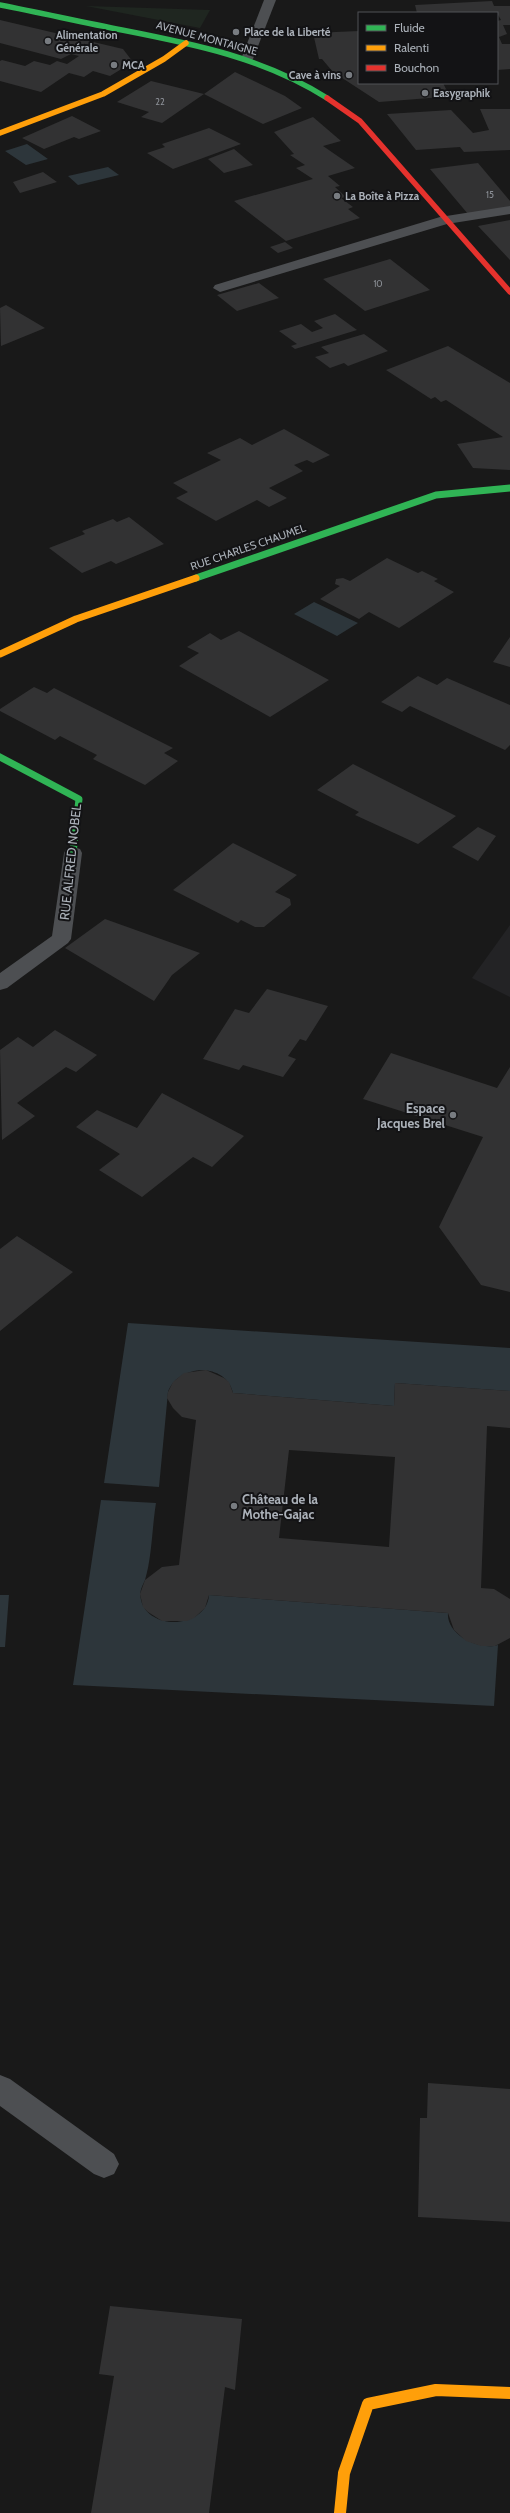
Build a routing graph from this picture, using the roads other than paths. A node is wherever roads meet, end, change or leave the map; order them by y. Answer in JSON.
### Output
{"nodes":[{"id":1,"x":270,"y":0,"type":"edge"},
{"id":2,"x":0,"y":5,"type":"edge"},
{"id":3,"x":186,"y":43,"type":"junction"},
{"id":4,"x":247,"y":59,"type":"junction"},
{"id":5,"x":0,"y":133,"type":"edge"},
{"id":6,"x":510,"y":210,"type":"edge"},
{"id":7,"x":445,"y":220,"type":"junction"},
{"id":8,"x":220,"y":288,"type":"dead end"},
{"id":9,"x":510,"y":292,"type":"edge"},
{"id":10,"x":510,"y":488,"type":"edge"},
{"id":11,"x":0,"y":654,"type":"edge"},
{"id":12,"x":0,"y":757,"type":"edge"},
{"id":13,"x":73,"y":853,"type":"joint"},
{"id":14,"x":0,"y":982,"type":"edge"},
{"id":15,"x":0,"y":2089,"type":"edge"},
{"id":16,"x":104,"y":2164,"type":"dead end"},
{"id":17,"x":510,"y":2393,"type":"edge"},
{"id":18,"x":340,"y":2513,"type":"edge"}],
"edges":[{"from":1,"to":4,"type":"street"},
{"from":2,"to":3,"type":"street","name":"AVENUE MONTAIGNE"},
{"from":3,"to":4,"type":"street","name":"AVENUE MONTAIGNE"},
{"from":3,"to":5,"type":"street"},
{"from":4,"to":7,"type":"street","name":"AVENUE MONTAIGNE"},
{"from":6,"to":7,"type":"street"},
{"from":7,"to":8,"type":"street"},
{"from":7,"to":9,"type":"street","name":"AVENUE MONTAIGNE"},
{"from":10,"to":11,"type":"street","name":"RUE CHARLES CHAUMEL"},
{"from":12,"to":13,"type":"street","name":"RUE ALFRED NOBEL"},
{"from":13,"to":14,"type":"street","name":"RUE ALFRED NOBEL"},
{"from":15,"to":16,"type":"street"},
{"from":17,"to":18,"type":"street"}]}
